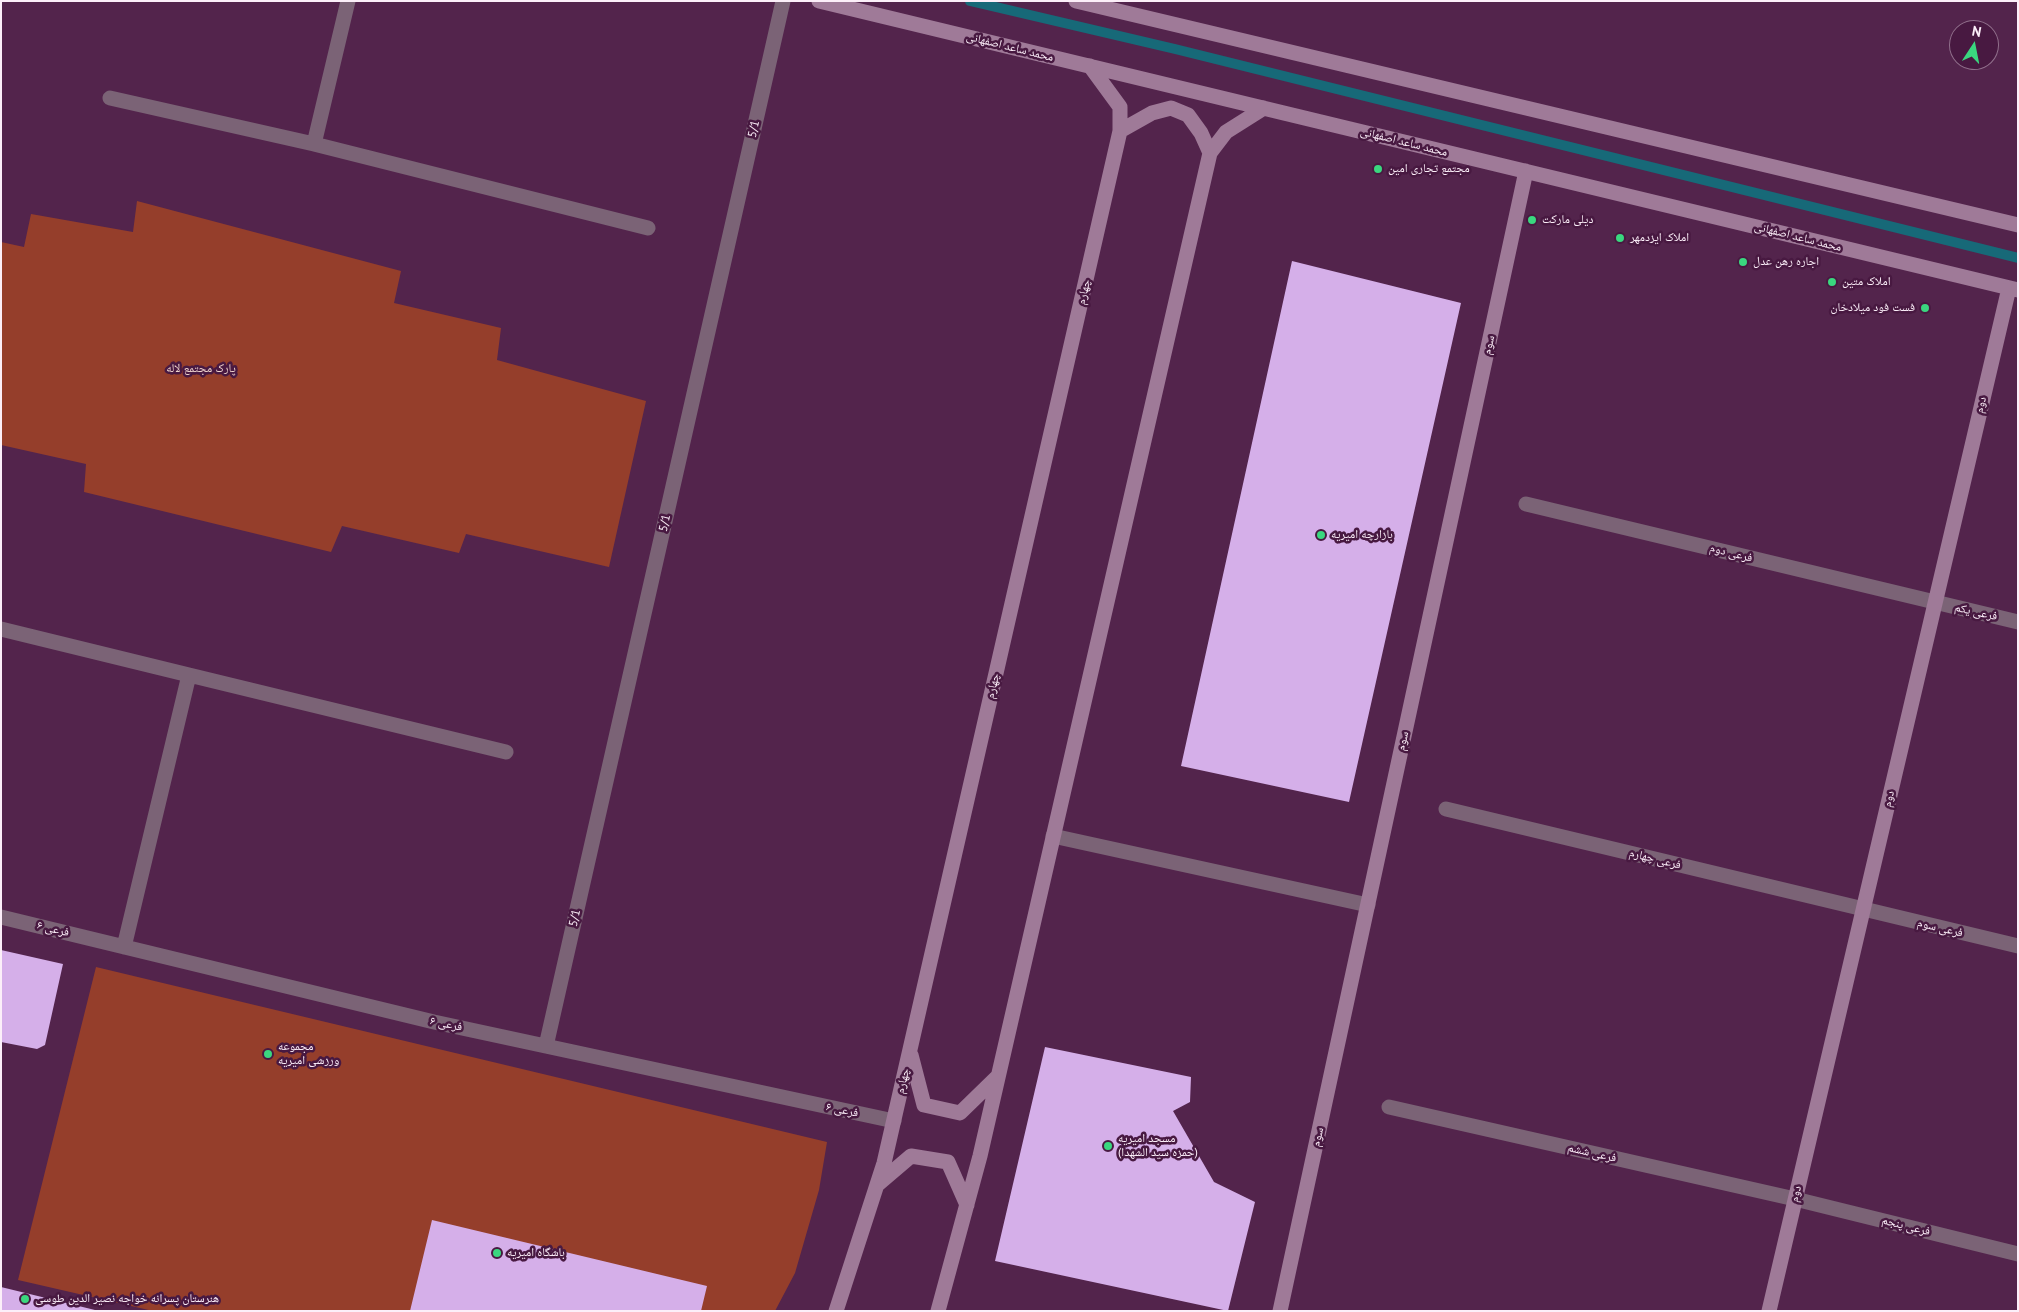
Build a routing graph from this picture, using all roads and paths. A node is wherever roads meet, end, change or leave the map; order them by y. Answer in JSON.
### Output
{"nodes":[{"id":1,"x":348,"y":1,"type":"edge"},
{"id":2,"x":783,"y":1,"type":"edge"},
{"id":3,"x":820,"y":1,"type":"edge"},
{"id":4,"x":1076,"y":1,"type":"edge"},
{"id":5,"x":1090,"y":66,"type":"junction"},
{"id":6,"x":110,"y":98,"type":"dead end"},
{"id":7,"x":1264,"y":108,"type":"junction"},
{"id":8,"x":1120,"y":131,"type":"junction"},
{"id":9,"x":314,"y":144,"type":"junction"},
{"id":10,"x":1210,"y":153,"type":"junction"},
{"id":11,"x":1526,"y":171,"type":"junction"},
{"id":12,"x":2018,"y":225,"type":"edge"},
{"id":13,"x":648,"y":228,"type":"dead end"},
{"id":14,"x":2013,"y":289,"type":"edge"},
{"id":15,"x":1526,"y":504,"type":"dead end"},
{"id":16,"x":1935,"y":602,"type":"junction"},
{"id":17,"x":2018,"y":622,"type":"edge"},
{"id":18,"x":1,"y":629,"type":"edge"},
{"id":19,"x":189,"y":675,"type":"junction"},
{"id":20,"x":506,"y":752,"type":"dead end"},
{"id":21,"x":1446,"y":808,"type":"dead end"},
{"id":22,"x":1053,"y":836,"type":"junction"},
{"id":23,"x":1368,"y":906,"type":"junction"},
{"id":24,"x":1863,"y":909,"type":"junction"},
{"id":25,"x":1,"y":917,"type":"edge"},
{"id":26,"x":2018,"y":946,"type":"edge"},
{"id":27,"x":124,"y":947,"type":"junction"},
{"id":28,"x":546,"y":1046,"type":"junction"},
{"id":29,"x":910,"y":1051,"type":"junction"},
{"id":30,"x":998,"y":1076,"type":"junction"},
{"id":31,"x":1389,"y":1107,"type":"dead end"},
{"id":32,"x":894,"y":1121,"type":"junction"},
{"id":33,"x":877,"y":1185,"type":"junction"},
{"id":34,"x":1795,"y":1199,"type":"junction"},
{"id":35,"x":967,"y":1205,"type":"junction"},
{"id":36,"x":2018,"y":1254,"type":"edge"},
{"id":37,"x":939,"y":1309,"type":"edge"},
{"id":38,"x":836,"y":1311,"type":"edge"},
{"id":39,"x":1280,"y":1311,"type":"edge"},
{"id":40,"x":1769,"y":1311,"type":"edge"}],
"edges":[{"from":1,"to":9,"type":"street"},
{"from":2,"to":28,"type":"street","name":"5/1"},
{"from":3,"to":5,"type":"street","name":"محمد ساعد اصفهانی"},
{"from":4,"to":12,"type":"street"},
{"from":5,"to":7,"type":"street","name":"محمد ساعد اصفهانی"},
{"from":5,"to":8,"type":"street","name":"چهارم"},
{"from":6,"to":9,"type":"street"},
{"from":7,"to":10,"type":"street"},
{"from":7,"to":11,"type":"street","name":"محمد ساعد اصفهانی"},
{"from":8,"to":10,"type":"street"},
{"from":8,"to":29,"type":"street","name":"چهارم"},
{"from":9,"to":13,"type":"street"},
{"from":10,"to":22,"type":"street"},
{"from":11,"to":14,"type":"street","name":"محمد ساعد اصفهانی"},
{"from":11,"to":23,"type":"street","name":"سوم"},
{"from":14,"to":16,"type":"street","name":"دوم"},
{"from":15,"to":16,"type":"street","name":"فرعی دوم"},
{"from":16,"to":17,"type":"street","name":"فرعی یکم"},
{"from":16,"to":24,"type":"street","name":"دوم"},
{"from":18,"to":19,"type":"street"},
{"from":19,"to":20,"type":"street"},
{"from":19,"to":27,"type":"street"},
{"from":21,"to":24,"type":"street","name":"فرعی چهارم"},
{"from":22,"to":23,"type":"street"},
{"from":22,"to":30,"type":"street"},
{"from":23,"to":39,"type":"street","name":"سوم"},
{"from":24,"to":26,"type":"street","name":"فرعی سوم"},
{"from":24,"to":34,"type":"street","name":"دوم"},
{"from":25,"to":27,"type":"street","name":"فرعی ۶"},
{"from":27,"to":28,"type":"street","name":"فرعی ۶"},
{"from":28,"to":32,"type":"street","name":"فرعی ۶"},
{"from":29,"to":30,"type":"street"},
{"from":29,"to":32,"type":"street","name":"چهارم"},
{"from":30,"to":35,"type":"street"},
{"from":31,"to":34,"type":"street","name":"فرعی ششم"},
{"from":32,"to":33,"type":"street","name":"چهارم"},
{"from":33,"to":35,"type":"street"},
{"from":33,"to":38,"type":"street","name":"چهارم"},
{"from":34,"to":36,"type":"street","name":"فرعی پنجم"},
{"from":34,"to":40,"type":"street","name":"دوم"},
{"from":35,"to":37,"type":"street"}]}
